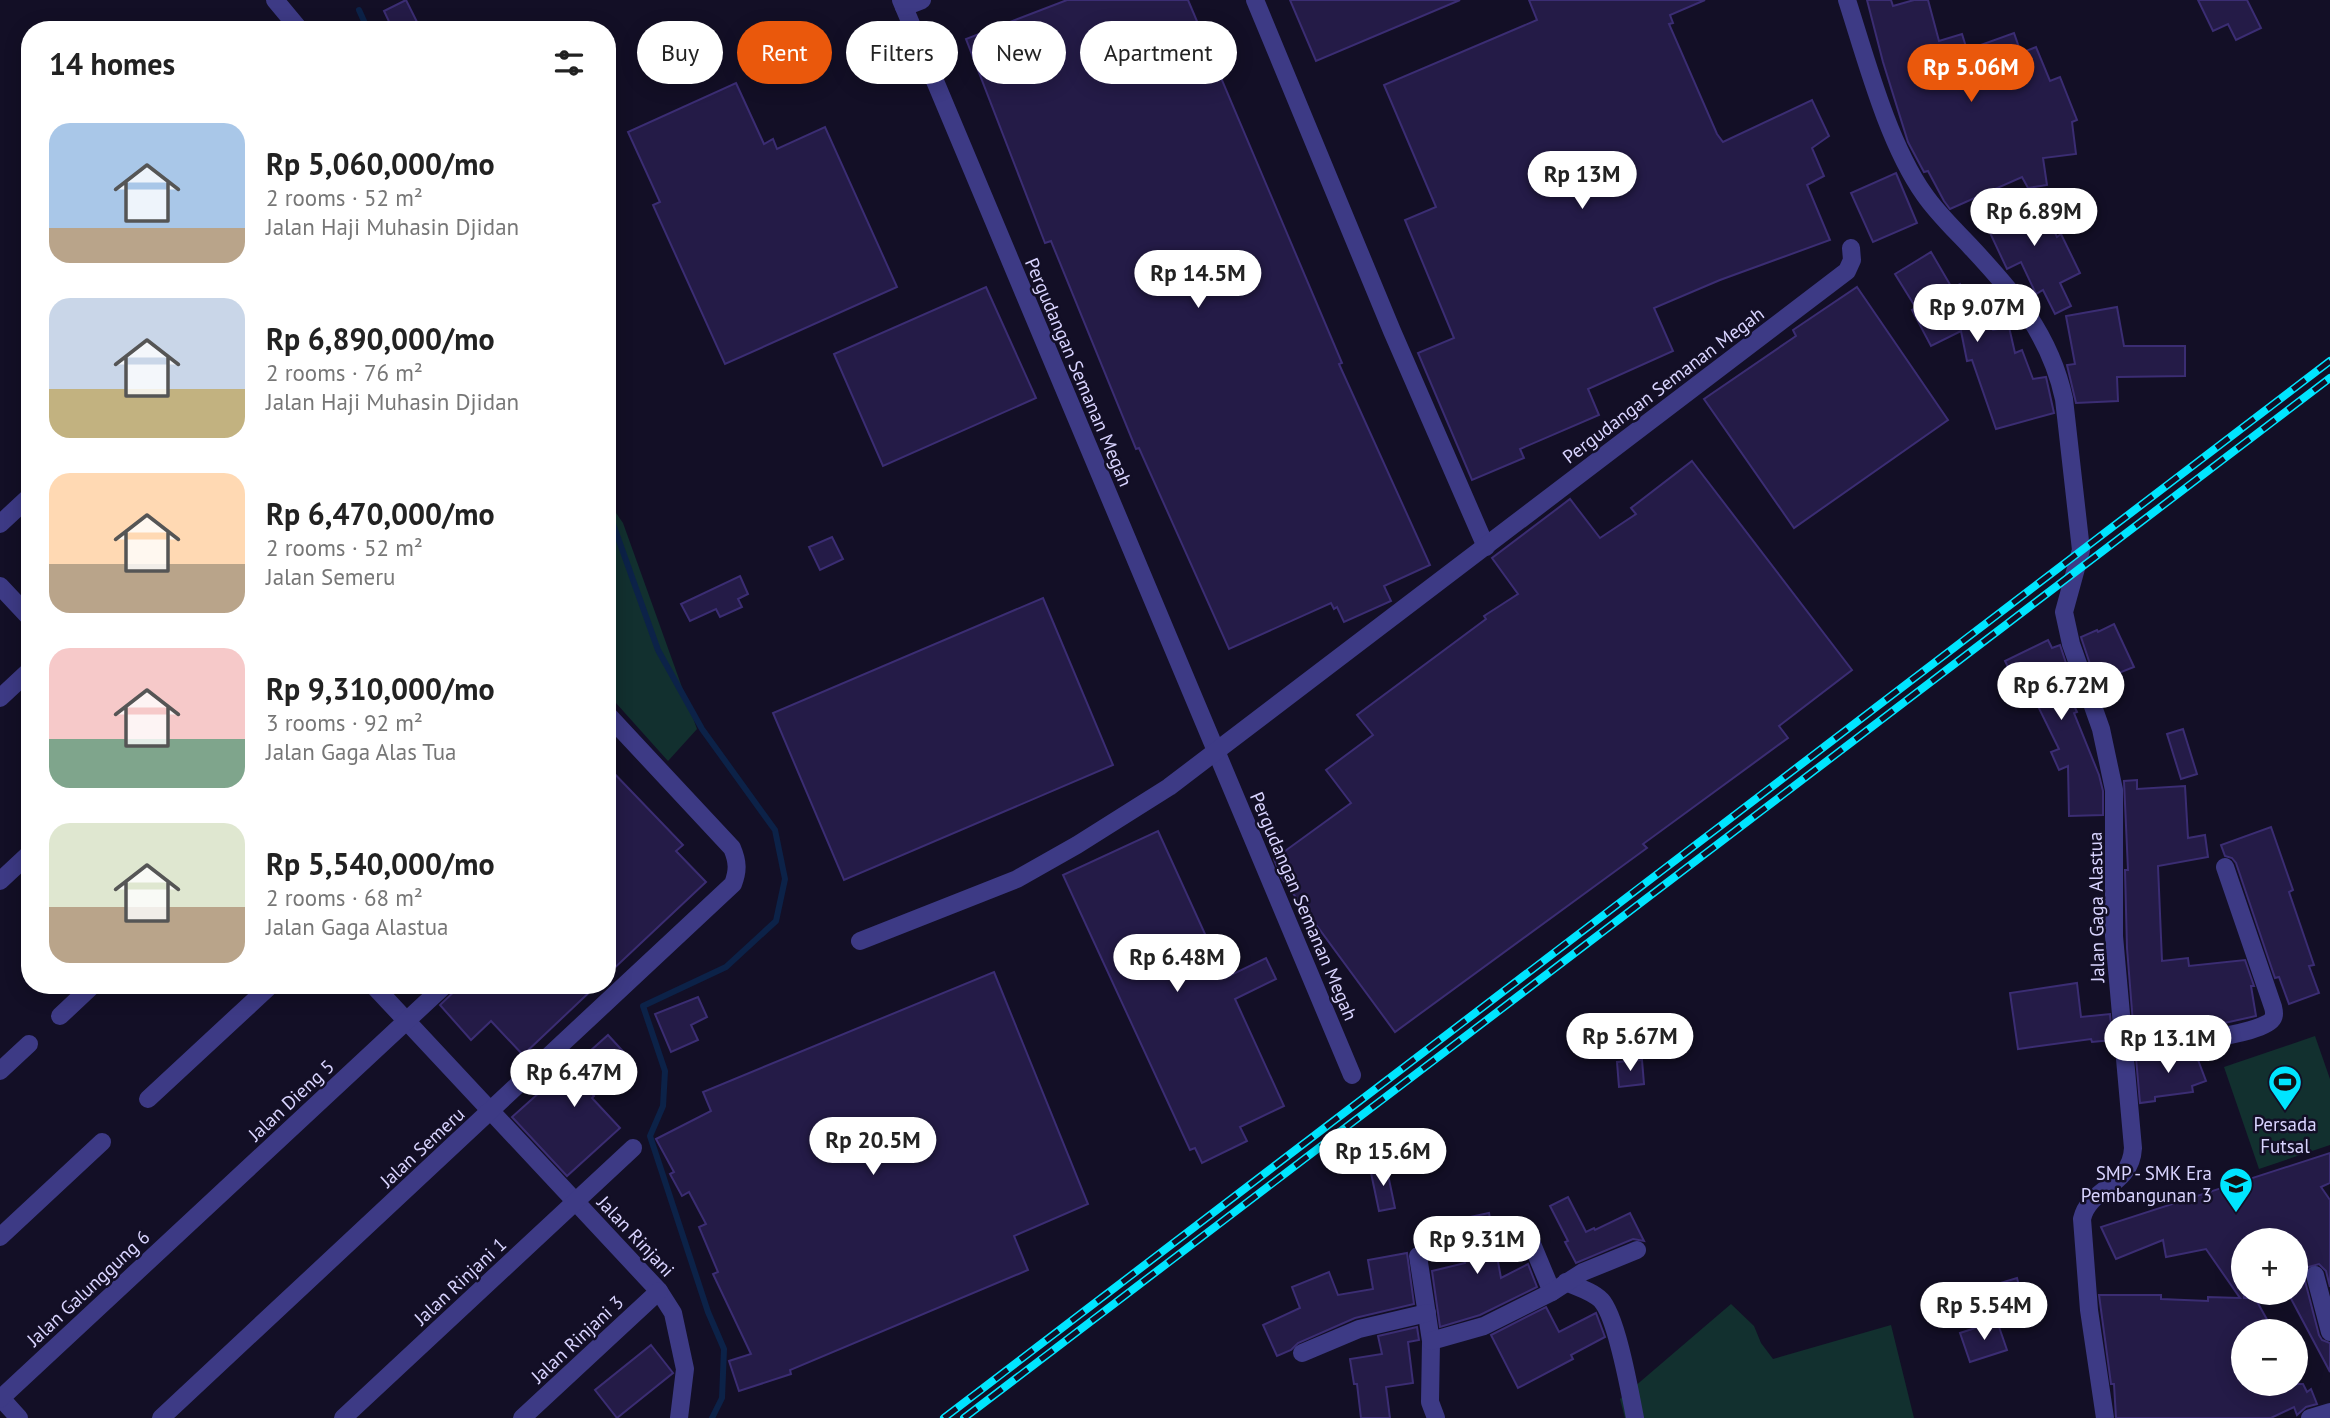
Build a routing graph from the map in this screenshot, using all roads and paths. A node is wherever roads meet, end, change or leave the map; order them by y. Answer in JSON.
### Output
{"nodes":[{"id":1,"x":275,"y":0,"type":"edge"},
{"id":2,"x":922,"y":0,"type":"edge"},
{"id":3,"x":1255,"y":0,"type":"edge"},
{"id":4,"x":1847,"y":0,"type":"edge"},
{"id":5,"x":903,"y":4,"type":"edge"},
{"id":6,"x":292,"y":21,"type":"edge"},
{"id":7,"x":1851,"y":248,"type":"dead end"},
{"id":8,"x":21,"y":504,"type":"edge"},
{"id":9,"x":0,"y":524,"type":"edge"},
{"id":10,"x":1486,"y":547,"type":"junction"},
{"id":11,"x":0,"y":586,"type":"edge"},
{"id":12,"x":21,"y":608,"type":"edge"},
{"id":13,"x":21,"y":678,"type":"edge"},
{"id":14,"x":0,"y":698,"type":"edge"},
{"id":15,"x":616,"y":725,"type":"edge"},
{"id":16,"x":1217,"y":752,"type":"junction"},
{"id":17,"x":21,"y":861,"type":"edge"},
{"id":18,"x":2225,"y":867,"type":"dead end"},
{"id":19,"x":0,"y":881,"type":"edge"},
{"id":20,"x":860,"y":941,"type":"dead end"},
{"id":21,"x":83,"y":994,"type":"edge"},
{"id":22,"x":261,"y":994,"type":"edge"},
{"id":23,"x":382,"y":994,"type":"edge"},
{"id":24,"x":436,"y":994,"type":"edge"},
{"id":25,"x":60,"y":1016,"type":"dead end"},
{"id":26,"x":407,"y":1021,"type":"junction"},
{"id":27,"x":29,"y":1044,"type":"dead end"},
{"id":28,"x":2123,"y":1048,"type":"junction"},
{"id":29,"x":0,"y":1071,"type":"edge"},
{"id":30,"x":1352,"y":1075,"type":"dead end"},
{"id":31,"x":148,"y":1099,"type":"dead end"},
{"id":32,"x":491,"y":1111,"type":"junction"},
{"id":33,"x":102,"y":1142,"type":"dead end"},
{"id":34,"x":633,"y":1148,"type":"dead end"},
{"id":35,"x":576,"y":1202,"type":"junction"},
{"id":36,"x":204,"y":1210,"type":"joint"},
{"id":37,"x":1527,"y":1232,"type":"dead end"},
{"id":38,"x":0,"y":1237,"type":"edge"},
{"id":39,"x":1637,"y":1251,"type":"dead end"},
{"id":40,"x":1418,"y":1256,"type":"dead end"},
{"id":41,"x":2315,"y":1275,"type":"dead end"},
{"id":42,"x":1559,"y":1287,"type":"junction"},
{"id":43,"x":659,"y":1291,"type":"junction"},
{"id":44,"x":1427,"y":1313,"type":"junction"},
{"id":45,"x":2330,"y":1332,"type":"edge"},
{"id":46,"x":1431,"y":1341,"type":"junction"},
{"id":47,"x":1301,"y":1353,"type":"dead end"},
{"id":48,"x":0,"y":1398,"type":"edge"},
{"id":49,"x":2330,"y":1412,"type":"edge"},
{"id":50,"x":19,"y":1418,"type":"edge"},
{"id":51,"x":161,"y":1418,"type":"edge"},
{"id":52,"x":343,"y":1418,"type":"edge"},
{"id":53,"x":522,"y":1418,"type":"edge"},
{"id":54,"x":679,"y":1418,"type":"edge"},
{"id":55,"x":1436,"y":1418,"type":"edge"},
{"id":56,"x":1635,"y":1418,"type":"edge"},
{"id":57,"x":2105,"y":1418,"type":"edge"},
{"id":58,"x":2310,"y":1418,"type":"edge"}],
"edges":[{"from":1,"to":6,"type":"street"},
{"from":2,"to":5,"type":"street","name":"Pergudangan Semanan Megah"},
{"from":3,"to":10,"type":"street"},
{"from":4,"to":28,"type":"street","name":"Jalan Gaga Alastua"},
{"from":5,"to":16,"type":"street","name":"Pergudangan Semanan Megah"},
{"from":7,"to":10,"type":"street","name":"Pergudangan Semanan Megah"},
{"from":8,"to":9,"type":"street"},
{"from":10,"to":16,"type":"street","name":"Pergudangan Semanan Megah"},
{"from":11,"to":12,"type":"street"},
{"from":13,"to":14,"type":"street"},
{"from":15,"to":32,"type":"street","name":"Jalan Semeru"},
{"from":16,"to":20,"type":"street","name":"Pergudangan Semanan Megah"},
{"from":16,"to":30,"type":"street","name":"Pergudangan Semanan Megah"},
{"from":17,"to":19,"type":"street"},
{"from":18,"to":28,"type":"street"},
{"from":21,"to":25,"type":"street"},
{"from":22,"to":31,"type":"street"},
{"from":23,"to":26,"type":"street","name":"Jalan Rinjani"},
{"from":24,"to":26,"type":"street","name":"Jalan Dieng 5"},
{"from":26,"to":32,"type":"street","name":"Jalan Rinjani"},
{"from":26,"to":36,"type":"street","name":"Jalan Dieng 5"},
{"from":27,"to":29,"type":"street"},
{"from":28,"to":57,"type":"street","name":"Jalan Gaga Alastua"},
{"from":32,"to":35,"type":"street","name":"Jalan Rinjani"},
{"from":32,"to":51,"type":"street","name":"Jalan Semeru"},
{"from":33,"to":38,"type":"street"},
{"from":34,"to":35,"type":"street","name":"Jalan Rinjani 1"},
{"from":35,"to":43,"type":"street","name":"Jalan Rinjani"},
{"from":35,"to":52,"type":"street","name":"Jalan Rinjani 1"},
{"from":36,"to":48,"type":"street","name":"Jalan Galunggung 6"},
{"from":37,"to":42,"type":"street"},
{"from":39,"to":42,"type":"street"},
{"from":40,"to":44,"type":"street"},
{"from":41,"to":45,"type":"street"},
{"from":42,"to":46,"type":"street"},
{"from":42,"to":56,"type":"street"},
{"from":43,"to":53,"type":"street","name":"Jalan Rinjani 3"},
{"from":43,"to":54,"type":"street","name":"Jalan Rinjani"},
{"from":44,"to":46,"type":"street"},
{"from":44,"to":47,"type":"street"},
{"from":46,"to":55,"type":"street"},
{"from":48,"to":50,"type":"street"},
{"from":49,"to":58,"type":"street"}]}
